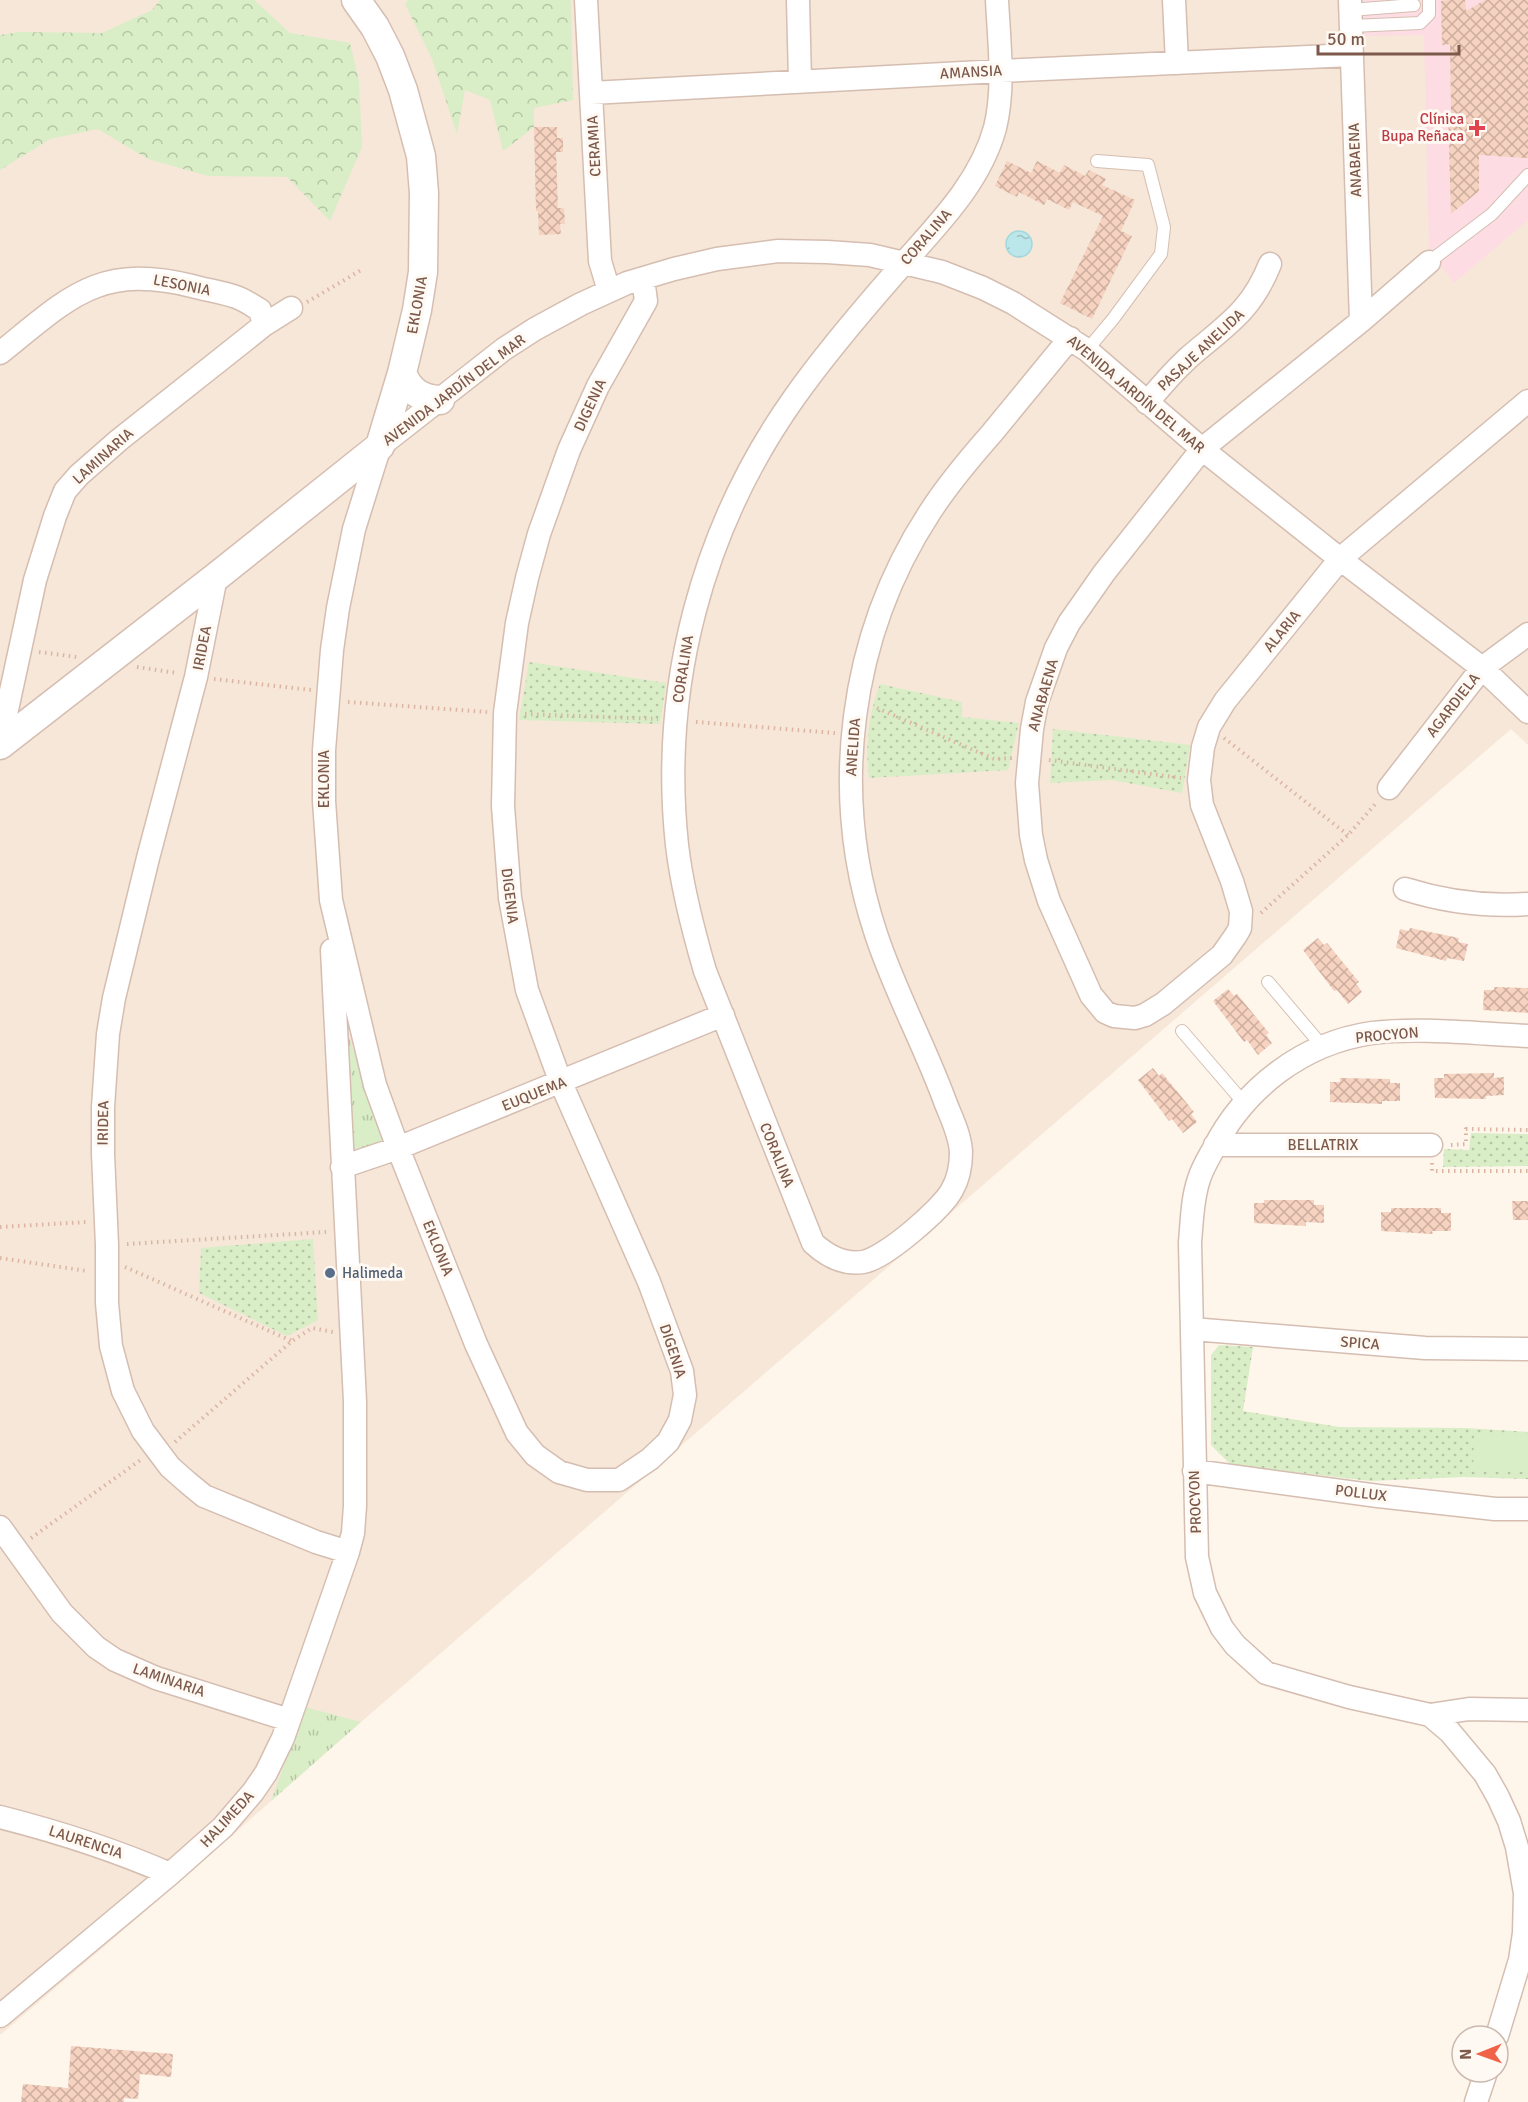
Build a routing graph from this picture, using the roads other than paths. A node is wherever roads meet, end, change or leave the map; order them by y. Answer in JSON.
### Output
{"nodes":[{"id":1,"x":586,"y":0,"type":"edge"},
{"id":2,"x":798,"y":0,"type":"edge"},
{"id":3,"x":997,"y":0,"type":"edge"},
{"id":4,"x":1174,"y":0,"type":"edge"},
{"id":5,"x":1430,"y":0,"type":"edge"},
{"id":6,"x":363,"y":3,"type":"edge"},
{"id":7,"x":1414,"y":5,"type":"dead end"},
{"id":8,"x":1350,"y":12,"type":"edge"},
{"id":9,"x":1351,"y":55,"type":"junction"},
{"id":10,"x":1177,"y":63,"type":"junction"},
{"id":11,"x":1000,"y":71,"type":"junction"},
{"id":12,"x":800,"y":81,"type":"junction"},
{"id":13,"x":591,"y":93,"type":"junction"},
{"id":14,"x":1097,"y":161,"type":"dead end"},
{"id":15,"x":1528,"y":175,"type":"edge"},
{"id":16,"x":1429,"y":262,"type":"joint"},
{"id":17,"x":904,"y":263,"type":"junction"},
{"id":18,"x":1270,"y":264,"type":"dead end"},
{"id":19,"x":643,"y":279,"type":"junction"},
{"id":20,"x":609,"y":291,"type":"junction"},
{"id":21,"x":291,"y":308,"type":"road end"},
{"id":22,"x":1361,"y":321,"type":"junction"},
{"id":23,"x":264,"y":325,"type":"junction"},
{"id":24,"x":1079,"y":344,"type":"junction"},
{"id":25,"x":0,"y":353,"type":"edge"},
{"id":26,"x":402,"y":373,"type":"junction"},
{"id":27,"x":440,"y":400,"type":"junction"},
{"id":28,"x":1528,"y":401,"type":"edge"},
{"id":29,"x":1147,"y":403,"type":"junction"},
{"id":30,"x":380,"y":446,"type":"junction"},
{"id":31,"x":1202,"y":449,"type":"junction"},
{"id":32,"x":1340,"y":560,"type":"junction"},
{"id":33,"x":216,"y":577,"type":"junction"},
{"id":34,"x":1528,"y":634,"type":"edge"},
{"id":35,"x":1482,"y":668,"type":"junction"},
{"id":36,"x":1525,"y":705,"type":"edge"},
{"id":37,"x":0,"y":744,"type":"edge"},
{"id":38,"x":1389,"y":788,"type":"road end"},
{"id":39,"x":1405,"y":889,"type":"dead end"},
{"id":40,"x":331,"y":900,"type":"junction"},
{"id":41,"x":1528,"y":904,"type":"edge"},
{"id":42,"x":1236,"y":935,"type":"joint"},
{"id":43,"x":1268,"y":982,"type":"dead end"},
{"id":44,"x":723,"y":1015,"type":"junction"},
{"id":45,"x":1182,"y":1031,"type":"dead end"},
{"id":46,"x":1528,"y":1036,"type":"edge"},
{"id":47,"x":1323,"y":1047,"type":"junction"},
{"id":48,"x":561,"y":1083,"type":"junction"},
{"id":49,"x":1244,"y":1103,"type":"junction"},
{"id":50,"x":1215,"y":1145,"type":"junction"},
{"id":51,"x":1431,"y":1146,"type":"road end"},
{"id":52,"x":398,"y":1148,"type":"junction"},
{"id":53,"x":342,"y":1167,"type":"junction"},
{"id":54,"x":947,"y":1198,"type":"joint"},
{"id":55,"x":1192,"y":1329,"type":"junction"},
{"id":56,"x":1528,"y":1349,"type":"edge"},
{"id":57,"x":1194,"y":1471,"type":"junction"},
{"id":58,"x":619,"y":1480,"type":"joint"},
{"id":59,"x":1528,"y":1509,"type":"edge"},
{"id":60,"x":0,"y":1527,"type":"edge"},
{"id":61,"x":348,"y":1552,"type":"junction"},
{"id":62,"x":1528,"y":1710,"type":"edge"},
{"id":63,"x":1430,"y":1715,"type":"junction"},
{"id":64,"x":289,"y":1720,"type":"junction"},
{"id":65,"x":0,"y":1817,"type":"edge"},
{"id":66,"x":170,"y":1874,"type":"junction"},
{"id":67,"x":1521,"y":1985,"type":"edge"},
{"id":68,"x":0,"y":2016,"type":"edge"},
{"id":69,"x":1503,"y":2024,"type":"edge"},
{"id":70,"x":1482,"y":2084,"type":"edge"},
{"id":71,"x":1476,"y":2102,"type":"edge"}],
"edges":[{"from":1,"to":13,"type":"street","name":"CERAMIA"},
{"from":2,"to":12,"type":"street"},
{"from":3,"to":11,"type":"street","name":"CORALINA"},
{"from":4,"to":10,"type":"street"},
{"from":5,"to":8,"type":"lane"},
{"from":6,"to":26,"type":"street","name":"EKLONIA"},
{"from":7,"to":8,"type":"lane"},
{"from":8,"to":9,"type":"street","name":"ANABAENA"},
{"from":9,"to":10,"type":"street","name":"AMANSIA"},
{"from":9,"to":22,"type":"street","name":"ANABAENA"},
{"from":10,"to":11,"type":"street","name":"AMANSIA"},
{"from":11,"to":12,"type":"street","name":"AMANSIA"},
{"from":11,"to":17,"type":"street","name":"CORALINA"},
{"from":12,"to":13,"type":"street","name":"AMANSIA"},
{"from":13,"to":20,"type":"street","name":"CERAMIA"},
{"from":14,"to":24,"type":"lane"},
{"from":15,"to":16,"type":"lane"},
{"from":16,"to":22,"type":"street","name":"ANABAENA"},
{"from":17,"to":19,"type":"street","name":"AVENIDA JARDÍN DEL MAR"},
{"from":17,"to":24,"type":"street","name":"AVENIDA JARDÍN DEL MAR"},
{"from":17,"to":44,"type":"street","name":"CORALINA"},
{"from":18,"to":29,"type":"street","name":"PASAJE ANELIDA"},
{"from":19,"to":20,"type":"street","name":"AVENIDA JARDÍN DEL MAR"},
{"from":19,"to":48,"type":"street","name":"DIGENIA"},
{"from":20,"to":27,"type":"street","name":"AVENIDA JARDÍN DEL MAR"},
{"from":21,"to":23,"type":"street","name":"LAMINARIA"},
{"from":22,"to":31,"type":"street","name":"ANABAENA"},
{"from":23,"to":25,"type":"street","name":"LESONIA"},
{"from":23,"to":37,"type":"street","name":"LAMINARIA"},
{"from":24,"to":29,"type":"street","name":"AVENIDA JARDÍN DEL MAR"},
{"from":24,"to":54,"type":"street","name":"ANELIDA"},
{"from":26,"to":27,"type":"street"},
{"from":26,"to":30,"type":"street","name":"EKLONIA"},
{"from":27,"to":30,"type":"street","name":"AVENIDA JARDÍN DEL MAR"},
{"from":28,"to":32,"type":"street","name":"ALARIA"},
{"from":29,"to":31,"type":"street","name":"AVENIDA JARDÍN DEL MAR"},
{"from":30,"to":33,"type":"street","name":"AVENIDA JARDÍN DEL MAR"},
{"from":30,"to":40,"type":"street","name":"EKLONIA"},
{"from":31,"to":32,"type":"street","name":"AVENIDA JARDÍN DEL MAR"},
{"from":31,"to":42,"type":"street","name":"ANABAENA"},
{"from":32,"to":35,"type":"street","name":"AVENIDA JARDÍN DEL MAR"},
{"from":32,"to":42,"type":"street","name":"ALARIA"},
{"from":33,"to":37,"type":"street","name":"AVENIDA JARDÍN DEL MAR"},
{"from":33,"to":61,"type":"street","name":"IRIDEA"},
{"from":34,"to":35,"type":"street","name":"AGARDIELA"},
{"from":35,"to":36,"type":"street","name":"AVENIDA JARDÍN DEL MAR"},
{"from":35,"to":38,"type":"street","name":"AGARDIELA"},
{"from":39,"to":41,"type":"street"},
{"from":40,"to":52,"type":"street","name":"EKLONIA"},
{"from":40,"to":53,"type":"street","name":"HALIMEDA"},
{"from":43,"to":47,"type":"lane"},
{"from":44,"to":48,"type":"street","name":"EUQUEMA"},
{"from":44,"to":54,"type":"street","name":"CORALINA"},
{"from":45,"to":49,"type":"lane"},
{"from":46,"to":47,"type":"street","name":"PROCYON"},
{"from":47,"to":49,"type":"street","name":"PROCYON"},
{"from":48,"to":52,"type":"street","name":"EUQUEMA"},
{"from":48,"to":58,"type":"street","name":"DIGENIA"},
{"from":49,"to":50,"type":"street","name":"PROCYON"},
{"from":50,"to":51,"type":"street","name":"BELLATRIX"},
{"from":50,"to":55,"type":"street","name":"PROCYON"},
{"from":52,"to":53,"type":"street","name":"EUQUEMA"},
{"from":52,"to":58,"type":"street","name":"EKLONIA"},
{"from":53,"to":61,"type":"street","name":"HALIMEDA"},
{"from":55,"to":56,"type":"street","name":"SPICA"},
{"from":55,"to":57,"type":"street","name":"PROCYON"},
{"from":57,"to":59,"type":"street","name":"POLLUX"},
{"from":57,"to":63,"type":"street","name":"PROCYON"},
{"from":60,"to":64,"type":"street","name":"LAMINARIA"},
{"from":61,"to":64,"type":"street","name":"HALIMEDA"},
{"from":62,"to":63,"type":"street"},
{"from":63,"to":67,"type":"street","name":"PROCYON"},
{"from":64,"to":66,"type":"street","name":"HALIMEDA"},
{"from":65,"to":66,"type":"street","name":"LAURENCIA"},
{"from":66,"to":68,"type":"street","name":"HALIMEDA"},
{"from":67,"to":69,"type":"street","name":"PROCYON"},
{"from":70,"to":71,"type":"street"}]}
